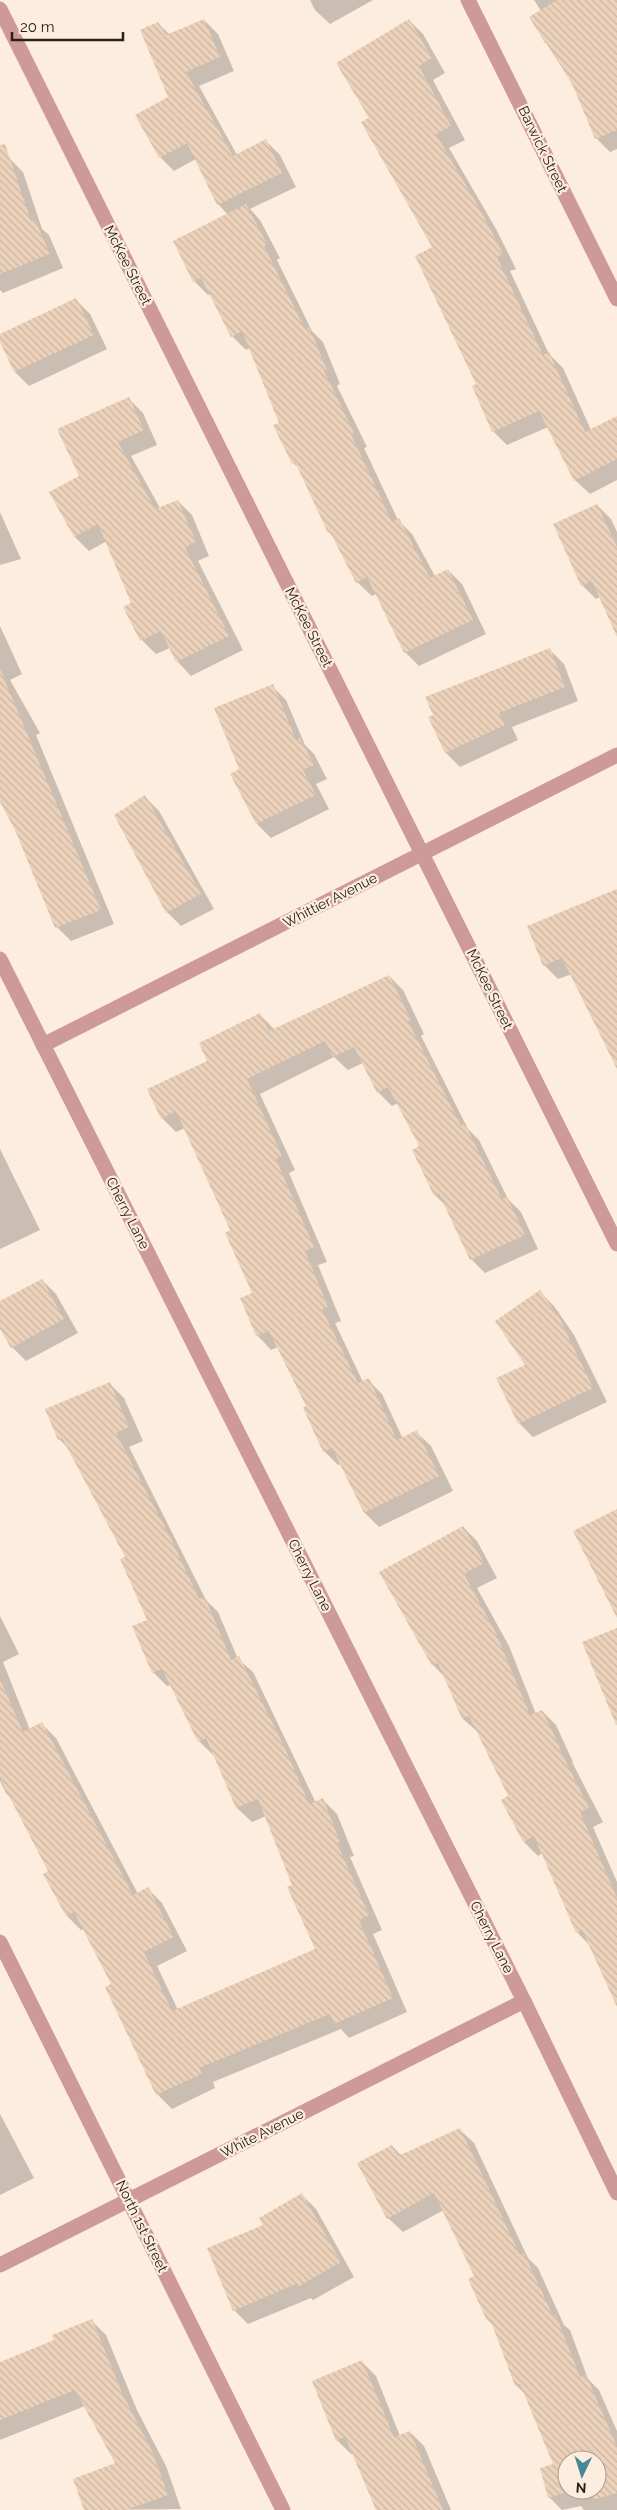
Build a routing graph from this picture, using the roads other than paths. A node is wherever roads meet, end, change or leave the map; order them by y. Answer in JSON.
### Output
{"nodes":[{"id":1,"x":468,"y":0,"type":"edge"},
{"id":2,"x":0,"y":9,"type":"edge"},
{"id":3,"x":617,"y":298,"type":"edge"},
{"id":4,"x":617,"y":755,"type":"edge"},
{"id":5,"x":423,"y":854,"type":"junction"},
{"id":6,"x":0,"y":959,"type":"edge"},
{"id":7,"x":43,"y":1045,"type":"junction"},
{"id":8,"x":617,"y":1244,"type":"edge"},
{"id":9,"x":0,"y":1942,"type":"edge"},
{"id":10,"x":524,"y":2001,"type":"junction"},
{"id":11,"x":617,"y":2193,"type":"edge"},
{"id":12,"x":129,"y":2200,"type":"junction"},
{"id":13,"x":0,"y":2265,"type":"edge"},
{"id":14,"x":283,"y":2510,"type":"edge"}],
"edges":[{"from":1,"to":3,"type":"street","name":"Barwick Street"},
{"from":2,"to":5,"type":"street","name":"McKee Street"},
{"from":4,"to":5,"type":"street","name":"Whittier Avenue"},
{"from":5,"to":7,"type":"street","name":"Whittier Avenue"},
{"from":5,"to":8,"type":"street","name":"McKee Street"},
{"from":6,"to":7,"type":"street","name":"Cherry Lane"},
{"from":7,"to":10,"type":"street","name":"Cherry Lane"},
{"from":9,"to":12,"type":"street","name":"North 1st Street"},
{"from":10,"to":11,"type":"street","name":"Cherry Lane"},
{"from":10,"to":12,"type":"street","name":"White Avenue"},
{"from":12,"to":13,"type":"street","name":"White Avenue"},
{"from":12,"to":14,"type":"street","name":"North 1st Street"}]}
